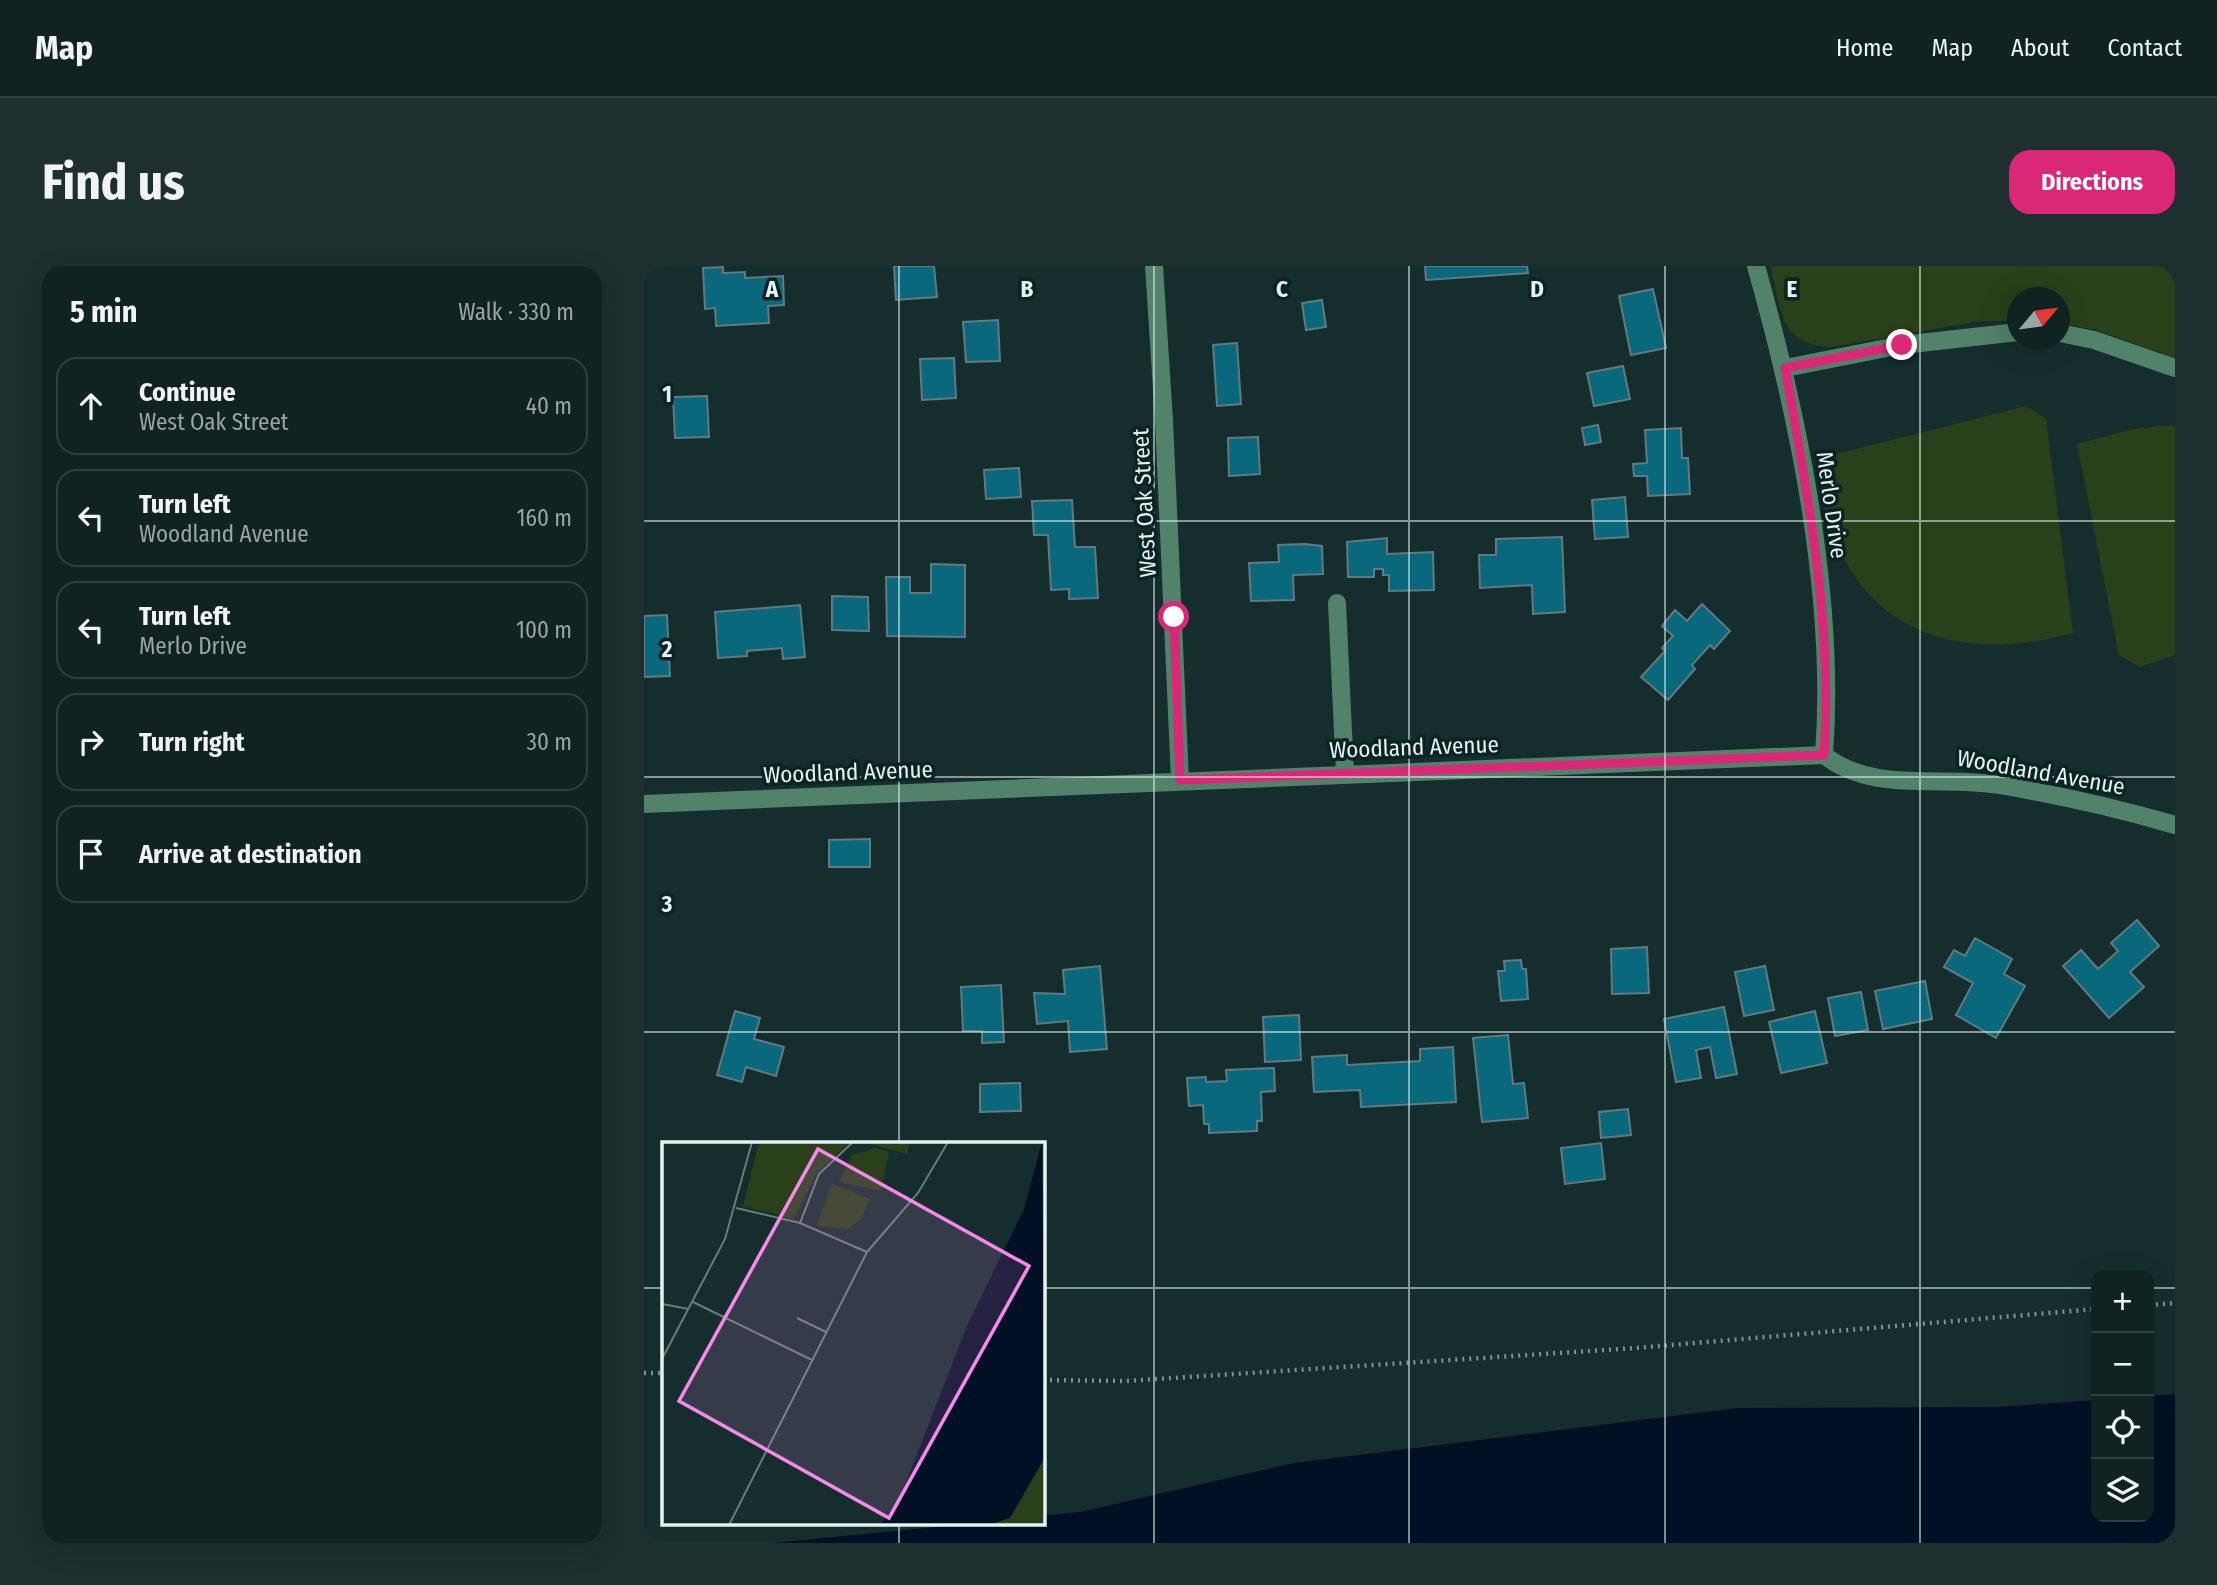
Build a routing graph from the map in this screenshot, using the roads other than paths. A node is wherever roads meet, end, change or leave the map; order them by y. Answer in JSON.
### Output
{"nodes":[{"id":1,"x":1154,"y":266,"type":"edge"},
{"id":2,"x":1756,"y":266,"type":"edge"},
{"id":3,"x":2007,"y":332,"type":"edge"},
{"id":4,"x":2070,"y":335,"type":"edge"},
{"id":5,"x":1785,"y":368,"type":"junction"},
{"id":6,"x":2175,"y":368,"type":"edge"},
{"id":7,"x":1337,"y":603,"type":"dead end"},
{"id":8,"x":1824,"y":755,"type":"junction"},
{"id":9,"x":1345,"y":774,"type":"junction"},
{"id":10,"x":1180,"y":780,"type":"junction"},
{"id":11,"x":644,"y":804,"type":"edge"},
{"id":12,"x":2175,"y":825,"type":"edge"}],
"edges":[{"from":1,"to":10,"type":"street","name":"West Oak Street"},
{"from":2,"to":5,"type":"street","name":"Merlo Drive"},
{"from":3,"to":5,"type":"street"},
{"from":4,"to":6,"type":"street"},
{"from":5,"to":8,"type":"street","name":"Merlo Drive"},
{"from":7,"to":9,"type":"street"},
{"from":8,"to":9,"type":"street","name":"Woodland Avenue"},
{"from":8,"to":12,"type":"street","name":"Woodland Avenue"},
{"from":9,"to":10,"type":"street","name":"Woodland Avenue"},
{"from":10,"to":11,"type":"street","name":"Woodland Avenue"}]}
